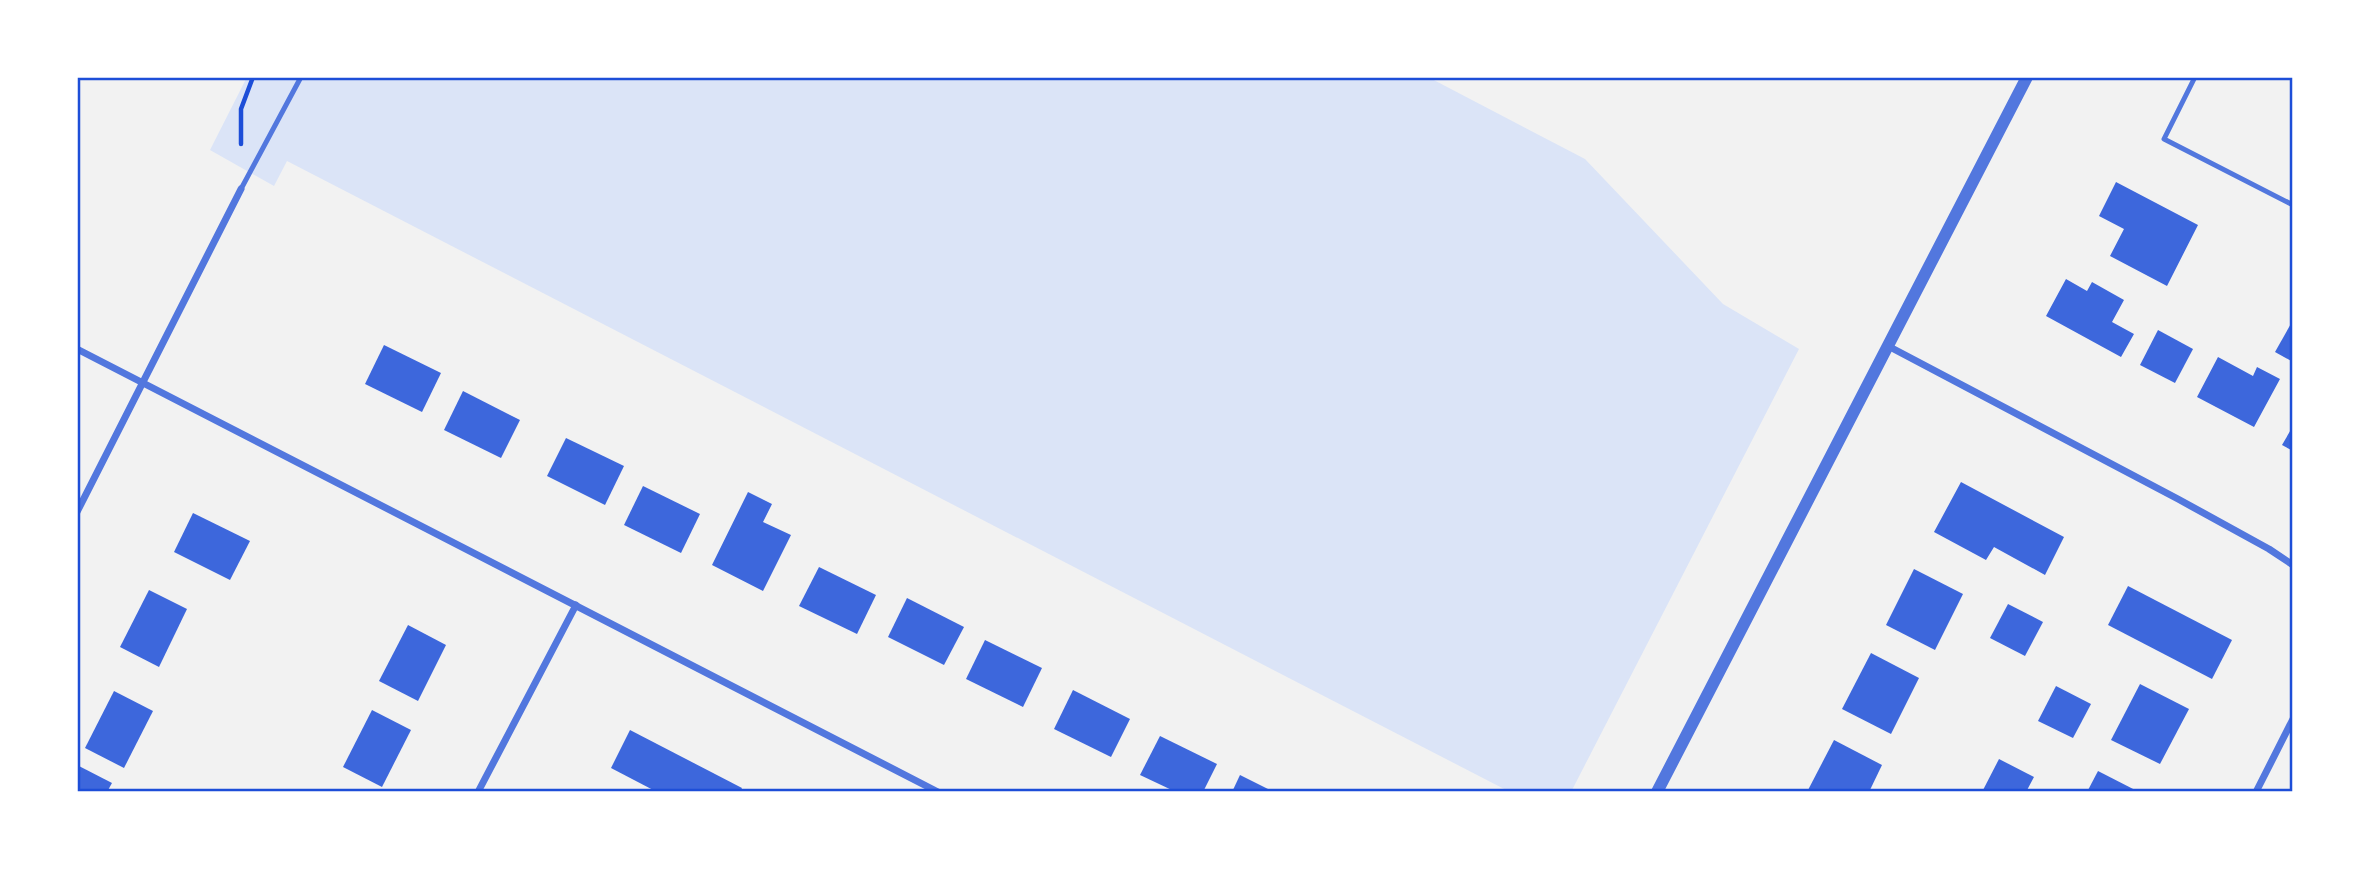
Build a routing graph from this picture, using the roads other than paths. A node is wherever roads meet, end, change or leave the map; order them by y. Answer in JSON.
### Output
{"nodes":[{"id":1,"x":301,"y":77,"type":"edge"},
{"id":2,"x":2027,"y":77,"type":"edge"},
{"id":3,"x":2195,"y":77,"type":"edge"},
{"id":4,"x":241,"y":189,"type":"joint"},
{"id":5,"x":2293,"y":205,"type":"edge"},
{"id":6,"x":1888,"y":346,"type":"junction"},
{"id":7,"x":77,"y":349,"type":"edge"},
{"id":8,"x":144,"y":383,"type":"junction"},
{"id":9,"x":77,"y":512,"type":"edge"},
{"id":10,"x":2293,"y":565,"type":"edge"},
{"id":11,"x":576,"y":605,"type":"junction"},
{"id":12,"x":2293,"y":719,"type":"edge"},
{"id":13,"x":478,"y":792,"type":"edge"},
{"id":14,"x":938,"y":792,"type":"edge"},
{"id":15,"x":1657,"y":792,"type":"edge"},
{"id":16,"x":2256,"y":792,"type":"edge"}],
"edges":[{"from":1,"to":4,"type":"lane"},
{"from":2,"to":6,"type":"street"},
{"from":3,"to":5,"type":"lane"},
{"from":4,"to":8,"type":"street"},
{"from":6,"to":10,"type":"street"},
{"from":6,"to":15,"type":"street"},
{"from":7,"to":8,"type":"street"},
{"from":8,"to":9,"type":"street"},
{"from":8,"to":11,"type":"street"},
{"from":11,"to":13,"type":"street"},
{"from":11,"to":14,"type":"street"},
{"from":12,"to":16,"type":"street"}]}
